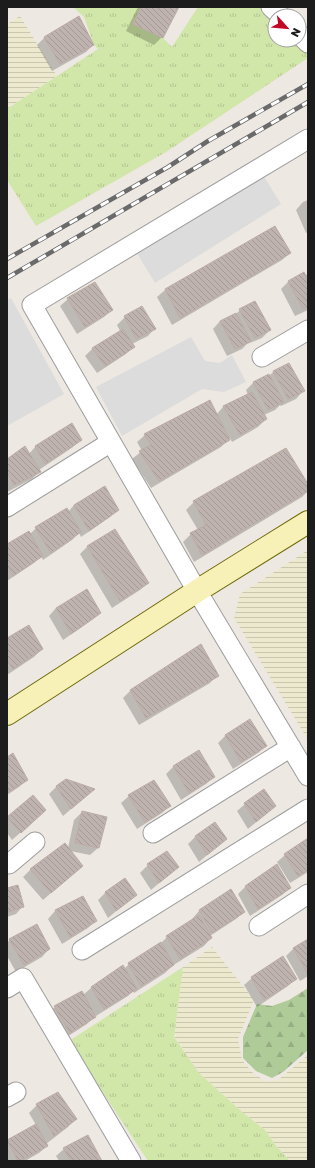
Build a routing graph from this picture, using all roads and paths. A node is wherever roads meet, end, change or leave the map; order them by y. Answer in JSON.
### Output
{"nodes":[{"id":1,"x":308,"y":139,"type":"edge"},
{"id":2,"x":308,"y":330,"type":"edge"},
{"id":3,"x":262,"y":357,"type":"dead end"},
{"id":4,"x":111,"y":442,"type":"junction"},
{"id":5,"x":7,"y":507,"type":"edge"},
{"id":6,"x":308,"y":522,"type":"edge"},
{"id":7,"x":197,"y":591,"type":"junction"},
{"id":8,"x":7,"y":714,"type":"edge"},
{"id":9,"x":291,"y":747,"type":"junction"},
{"id":10,"x":308,"y":776,"type":"edge"},
{"id":11,"x":308,"y":809,"type":"edge"},
{"id":12,"x":153,"y":833,"type":"dead end"},
{"id":13,"x":36,"y":842,"type":"dead end"},
{"id":14,"x":7,"y":862,"type":"edge"},
{"id":15,"x":308,"y":894,"type":"edge"},
{"id":16,"x":259,"y":926,"type":"dead end"},
{"id":17,"x":82,"y":950,"type":"dead end"},
{"id":18,"x":7,"y":988,"type":"edge"},
{"id":19,"x":132,"y":1161,"type":"edge"}],
"edges":[{"from":1,"to":4,"type":"street"},
{"from":2,"to":3,"type":"street"},
{"from":4,"to":5,"type":"street"},
{"from":4,"to":7,"type":"street"},
{"from":6,"to":7,"type":"street"},
{"from":7,"to":8,"type":"street"},
{"from":7,"to":9,"type":"street"},
{"from":9,"to":10,"type":"street"},
{"from":9,"to":12,"type":"street"},
{"from":11,"to":17,"type":"street"},
{"from":13,"to":14,"type":"street"},
{"from":15,"to":16,"type":"street"},
{"from":18,"to":19,"type":"street"}]}
